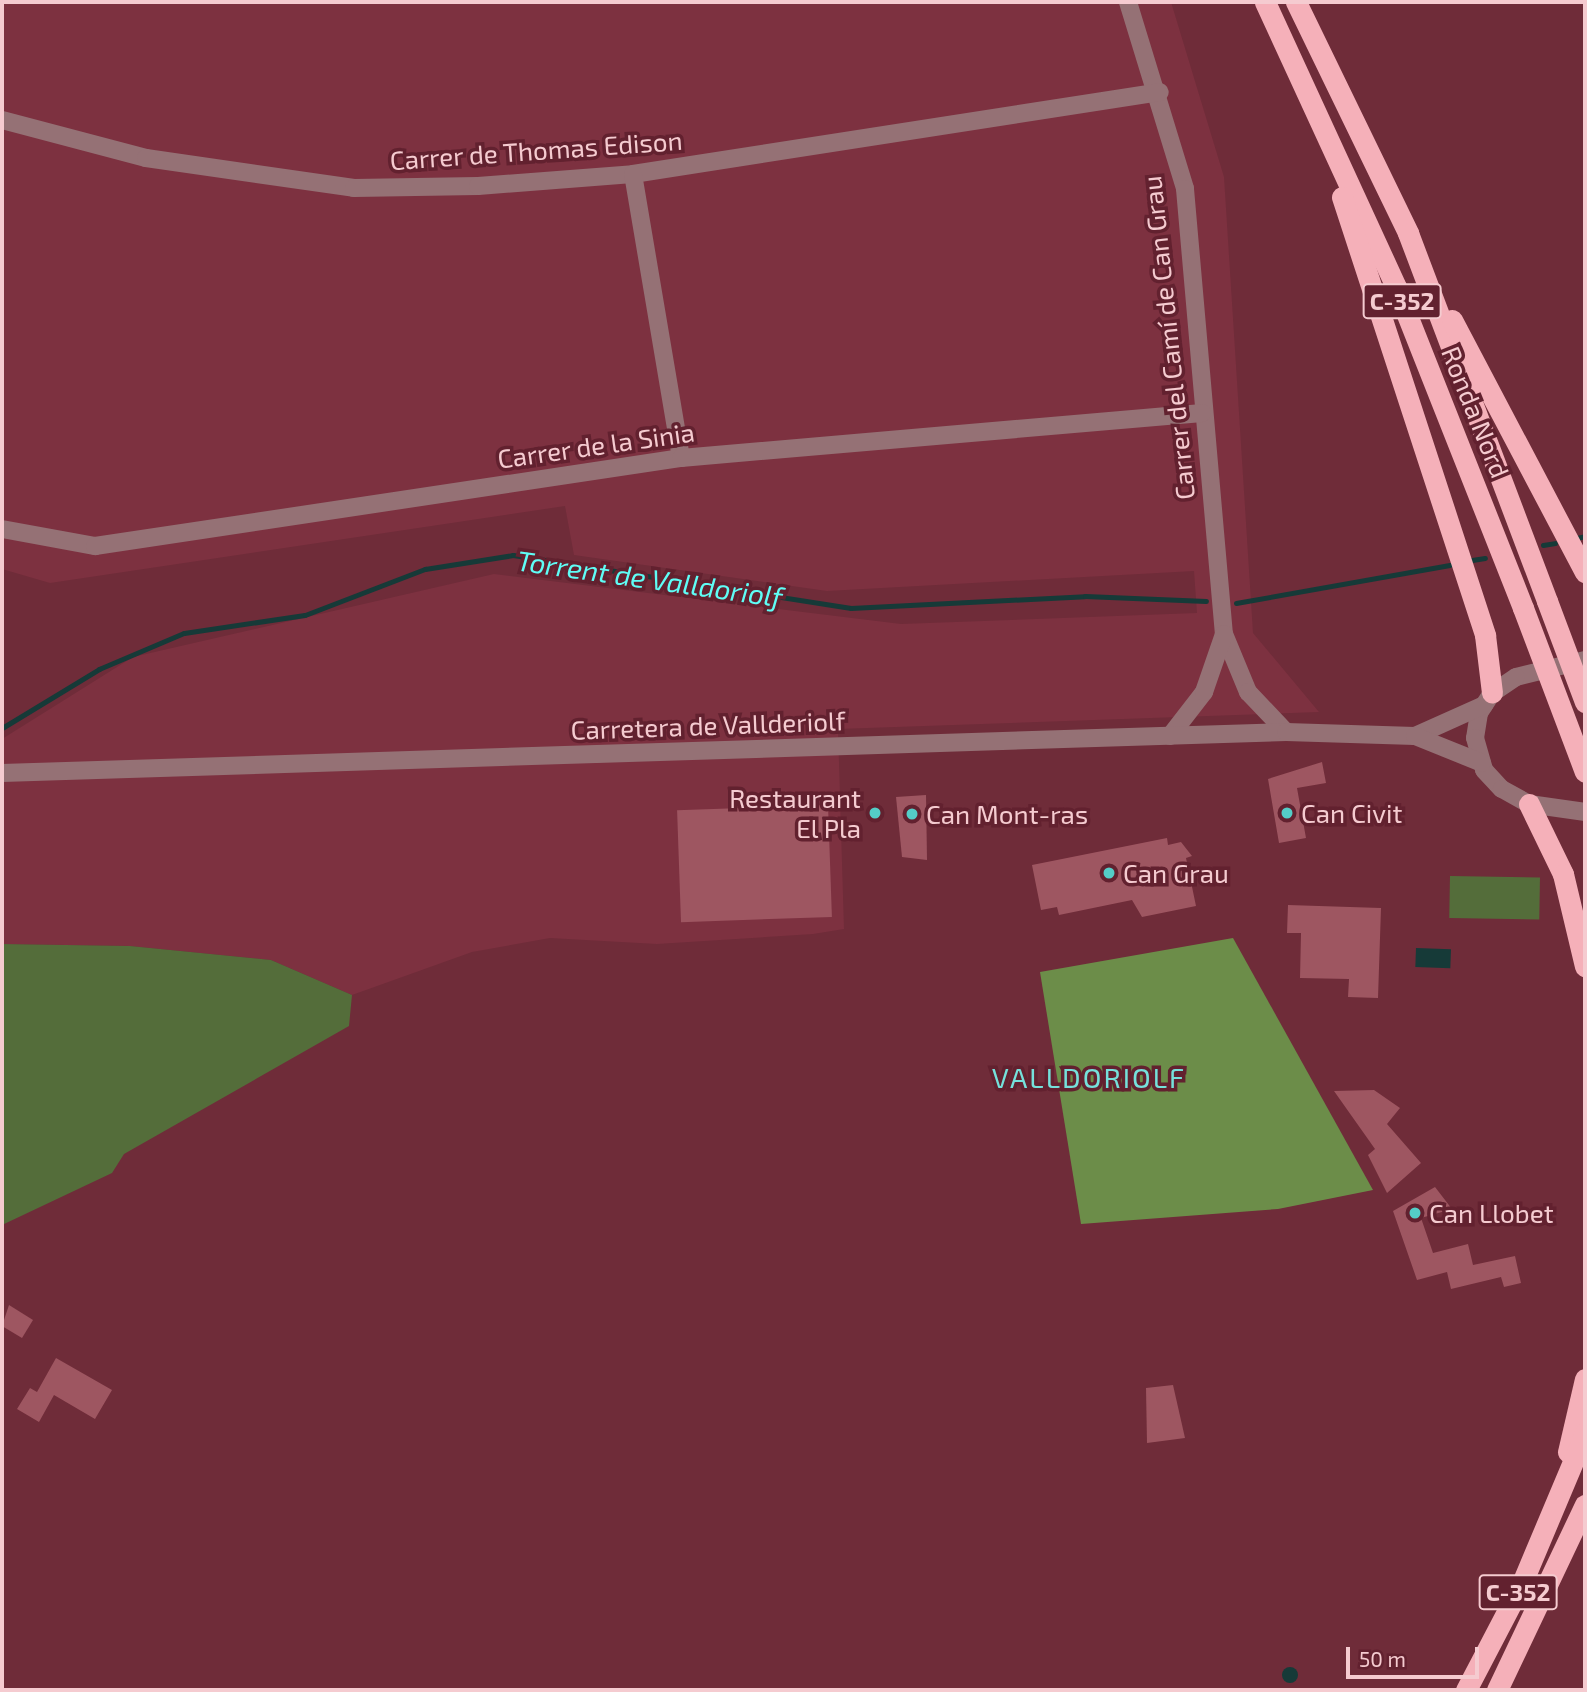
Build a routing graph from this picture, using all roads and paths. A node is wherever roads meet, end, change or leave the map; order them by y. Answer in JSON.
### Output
{"nodes":[{"id":1,"x":1128,"y":2,"type":"edge"},
{"id":2,"x":1265,"y":2,"type":"edge"},
{"id":3,"x":1296,"y":2,"type":"edge"},
{"id":4,"x":1160,"y":92,"type":"junction"},
{"id":5,"x":2,"y":120,"type":"edge"},
{"id":6,"x":1326,"y":130,"type":"junction"},
{"id":7,"x":633,"y":174,"type":"junction"},
{"id":8,"x":1408,"y":233,"type":"junction"},
{"id":9,"x":1202,"y":413,"type":"junction"},
{"id":10,"x":681,"y":458,"type":"junction"},
{"id":11,"x":2,"y":528,"type":"edge"},
{"id":12,"x":1585,"y":572,"type":"edge"},
{"id":13,"x":1224,"y":634,"type":"junction"},
{"id":14,"x":1585,"y":660,"type":"edge"},
{"id":15,"x":1488,"y":699,"type":"junction"},
{"id":16,"x":1585,"y":702,"type":"edge"},
{"id":17,"x":1286,"y":732,"type":"junction"},
{"id":18,"x":1170,"y":736,"type":"junction"},
{"id":19,"x":1415,"y":736,"type":"junction"},
{"id":20,"x":1482,"y":763,"type":"junction"},
{"id":21,"x":1585,"y":772,"type":"edge"},
{"id":22,"x":2,"y":773,"type":"edge"},
{"id":23,"x":1529,"y":804,"type":"junction"},
{"id":24,"x":1585,"y":812,"type":"edge"},
{"id":25,"x":1585,"y":966,"type":"edge"},
{"id":26,"x":1585,"y":1379,"type":"edge"},
{"id":27,"x":1585,"y":1433,"type":"edge"},
{"id":28,"x":1563,"y":1490,"type":"junction"},
{"id":29,"x":1585,"y":1504,"type":"edge"},
{"id":30,"x":1579,"y":1534,"type":"edge"},
{"id":31,"x":1466,"y":1690,"type":"edge"},
{"id":32,"x":1497,"y":1690,"type":"edge"}],
"edges":[{"from":1,"to":4,"type":"street","name":"Carrer del Camí de Can Grau"},
{"from":2,"to":6,"type":"highway","name":"Ronda Nord","number":"C-352"},
{"from":3,"to":8,"type":"highway","name":"Ronda Nord","number":"C-352"},
{"from":4,"to":7,"type":"street","name":"Carrer de Thomas Edison"},
{"from":4,"to":9,"type":"street","name":"Carrer del Camí de Can Grau"},
{"from":5,"to":7,"type":"street","name":"Carrer de Thomas Edison"},
{"from":6,"to":15,"type":"highway"},
{"from":6,"to":21,"type":"highway","name":"Ronda Nord","number":"C-352","bridge":true},
{"from":7,"to":10,"type":"street"},
{"from":8,"to":12,"type":"highway"},
{"from":8,"to":16,"type":"highway","name":"Ronda Nord","number":"C-352","bridge":true},
{"from":9,"to":10,"type":"street","name":"Carrer de la Sinia"},
{"from":9,"to":13,"type":"street","name":"Carrer del Camí de Can Grau"},
{"from":10,"to":11,"type":"street","name":"Carrer de la Sinia"},
{"from":13,"to":17,"type":"street","name":"Carrer del Camí de Can Grau"},
{"from":13,"to":18,"type":"street","name":"Carrer del Camí de Can Grau"},
{"from":14,"to":15,"type":"street","name":"Carretera de Vallderiolf"},
{"from":15,"to":19,"type":"street","name":"Carretera de Vallderiolf"},
{"from":15,"to":20,"type":"street"},
{"from":17,"to":18,"type":"street","name":"Carretera de Vallderiolf"},
{"from":17,"to":19,"type":"street","name":"Carretera de Vallderiolf"},
{"from":18,"to":22,"type":"street","name":"Carretera de Vallderiolf"},
{"from":19,"to":20,"type":"street","name":"Carretera de Vallderiolf"},
{"from":20,"to":23,"type":"street"},
{"from":23,"to":24,"type":"street"},
{"from":23,"to":25,"type":"highway"},
{"from":26,"to":28,"type":"highway"},
{"from":27,"to":28,"type":"highway","number":"C-352"},
{"from":28,"to":31,"type":"highway","number":"C-352"},
{"from":29,"to":30,"type":"highway","number":"C-352"},
{"from":30,"to":32,"type":"highway","number":"C-352"}]}
